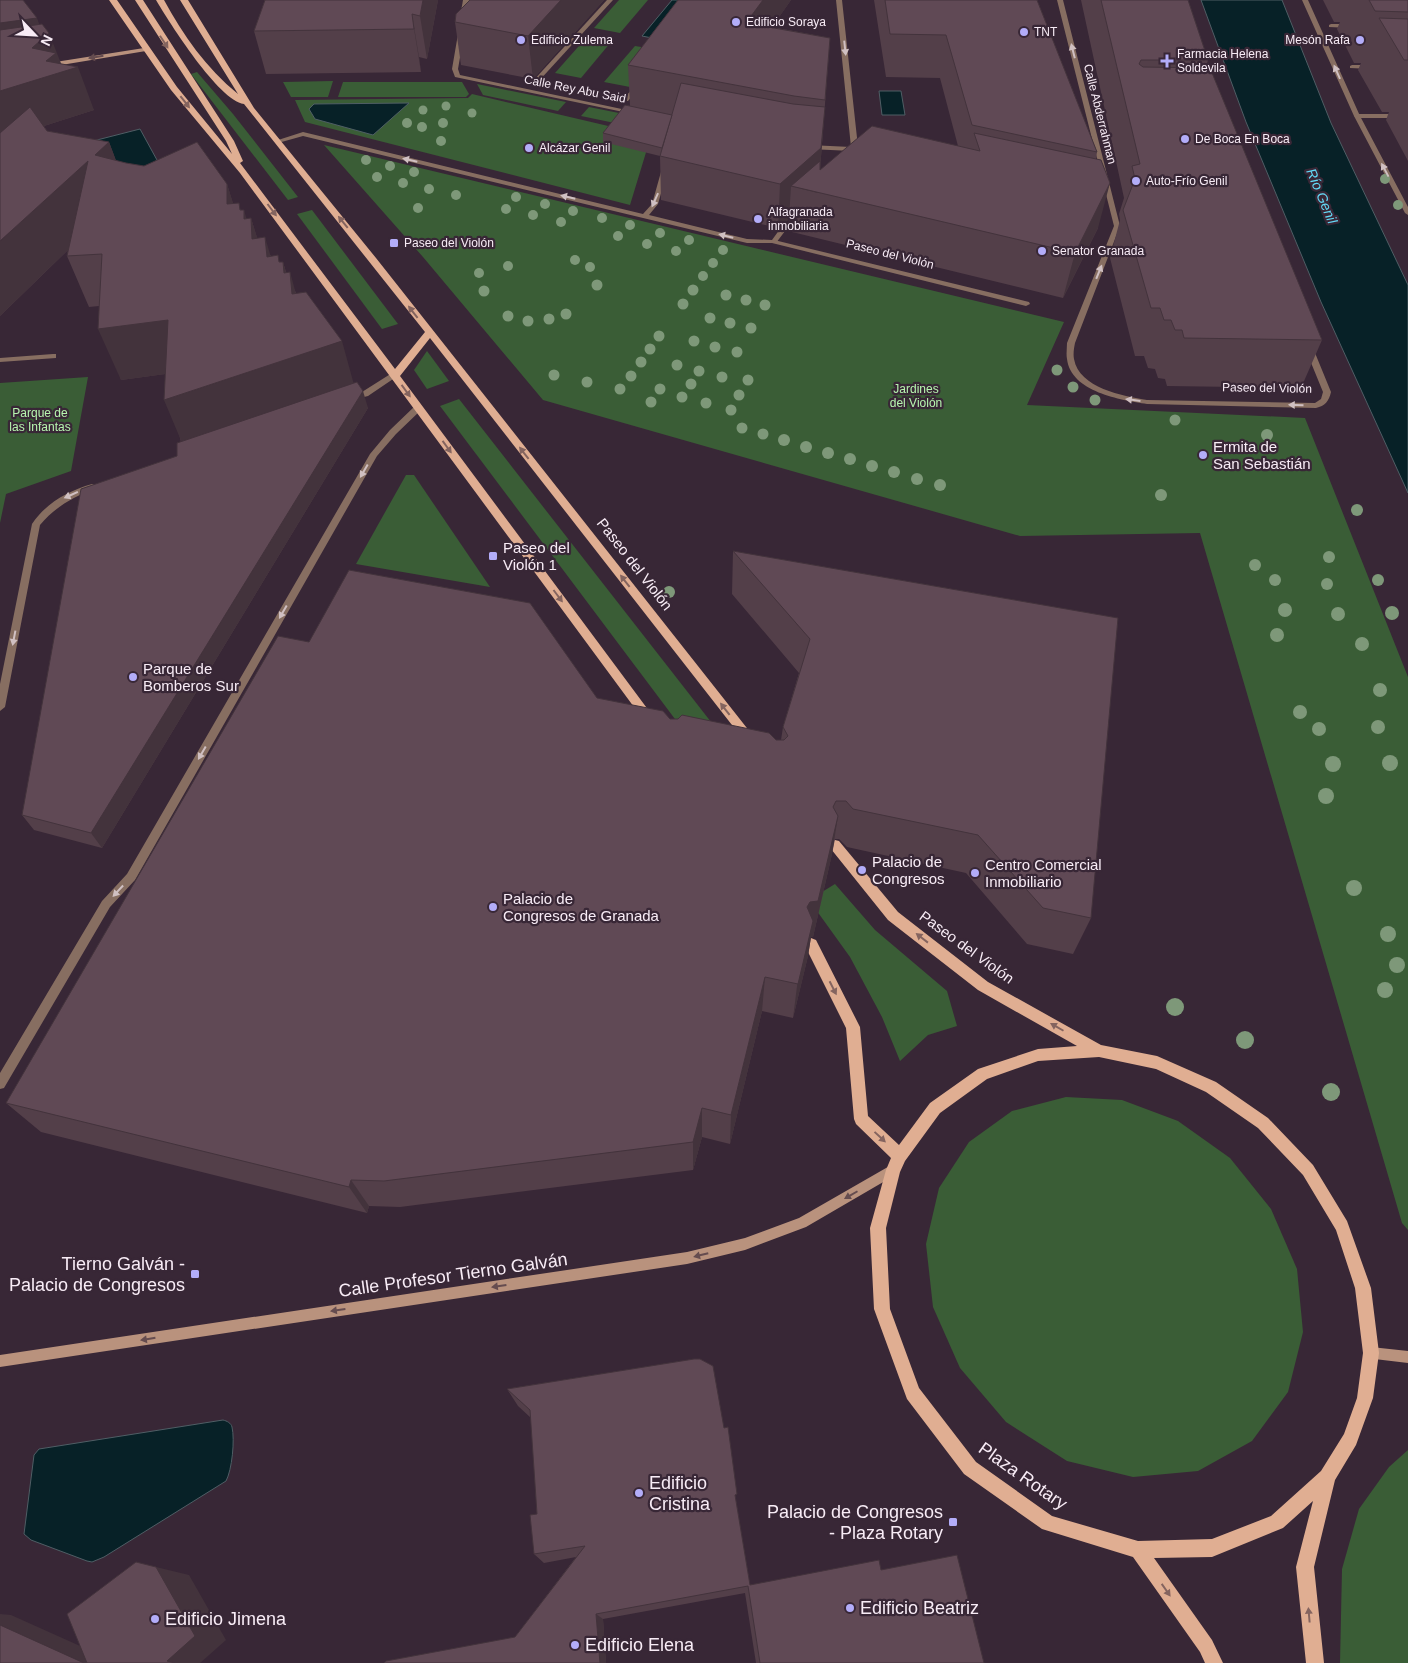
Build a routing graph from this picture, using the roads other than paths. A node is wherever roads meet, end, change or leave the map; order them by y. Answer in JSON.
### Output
{"nodes":[{"id":1,"x":113,"y":0,"type":"edge"},
{"id":2,"x":139,"y":0,"type":"edge"},
{"id":3,"x":160,"y":0,"type":"edge"},
{"id":4,"x":184,"y":0,"type":"edge"},
{"id":5,"x":466,"y":0,"type":"edge"},
{"id":6,"x":610,"y":0,"type":"edge"},
{"id":7,"x":840,"y":0,"type":"edge"},
{"id":8,"x":1060,"y":0,"type":"edge"},
{"id":9,"x":1306,"y":0,"type":"edge"},
{"id":10,"x":1332,"y":26,"type":"dead end"},
{"id":11,"x":1360,"y":26,"type":"dead end"},
{"id":12,"x":144,"y":50,"type":"junction"},
{"id":13,"x":38,"y":67,"type":"edge"},
{"id":14,"x":1380,"y":67,"type":"edge"},
{"id":15,"x":1352,"y":68,"type":"dead end"},
{"id":16,"x":646,"y":76,"type":"edge"},
{"id":17,"x":535,"y":82,"type":"edge"},
{"id":18,"x":626,"y":100,"type":"dead end"},
{"id":19,"x":251,"y":109,"type":"junction"},
{"id":20,"x":639,"y":113,"type":"edge"},
{"id":21,"x":1357,"y":116,"type":"junction"},
{"id":22,"x":1408,"y":116,"type":"edge"},
{"id":23,"x":278,"y":141,"type":"junction"},
{"id":24,"x":804,"y":146,"type":"edge"},
{"id":25,"x":856,"y":148,"type":"junction"},
{"id":26,"x":870,"y":152,"type":"edge"},
{"id":27,"x":667,"y":160,"type":"edge"},
{"id":28,"x":853,"y":162,"type":"edge"},
{"id":29,"x":243,"y":171,"type":"junction"},
{"id":30,"x":1101,"y":200,"type":"edge"},
{"id":31,"x":1110,"y":201,"type":"junction"},
{"id":32,"x":803,"y":211,"type":"edge"},
{"id":33,"x":1408,"y":213,"type":"edge"},
{"id":34,"x":645,"y":216,"type":"junction"},
{"id":35,"x":774,"y":242,"type":"junction"},
{"id":36,"x":1026,"y":304,"type":"dead end"},
{"id":37,"x":1080,"y":317,"type":"joint"},
{"id":38,"x":429,"y":333,"type":"junction"},
{"id":39,"x":1305,"y":338,"type":"edge"},
{"id":40,"x":54,"y":356,"type":"dead end"},
{"id":41,"x":0,"y":360,"type":"edge"},
{"id":42,"x":395,"y":375,"type":"junction"},
{"id":43,"x":346,"y":400,"type":"edge"},
{"id":44,"x":418,"y":408,"type":"junction"},
{"id":45,"x":97,"y":486,"type":"edge"},
{"id":46,"x":0,"y":707,"type":"edge"},
{"id":47,"x":658,"y":730,"type":"edge"},
{"id":48,"x":758,"y":752,"type":"edge"},
{"id":49,"x":835,"y":845,"type":"edge"},
{"id":50,"x":811,"y":944,"type":"edge"},
{"id":51,"x":1099,"y":1052,"type":"junction"},
{"id":52,"x":0,"y":1084,"type":"edge"},
{"id":53,"x":896,"y":1163,"type":"junction"},
{"id":54,"x":1371,"y":1353,"type":"junction"},
{"id":55,"x":1408,"y":1357,"type":"edge"},
{"id":56,"x":0,"y":1361,"type":"edge"},
{"id":57,"x":1327,"y":1477,"type":"junction"},
{"id":58,"x":1138,"y":1550,"type":"junction"},
{"id":59,"x":1214,"y":1663,"type":"edge"},
{"id":60,"x":1315,"y":1663,"type":"edge"}],
"edges":[{"from":1,"to":12,"type":"main road"},
{"from":2,"to":29,"type":"main road","one_way":true},
{"from":3,"to":19,"type":"main road","name":"Paseo del Violón"},
{"from":4,"to":19,"type":"main road","name":"Paseo del Violón"},
{"from":5,"to":20,"type":"street","name":"Calle Rey Abu Said"},
{"from":6,"to":17,"type":"street"},
{"from":7,"to":25,"type":"street","one_way":true},
{"from":31,"to":8,"type":"street","name":"Calle Abderrahman","one_way":true},
{"from":21,"to":9,"type":"street","one_way":true},
{"from":10,"to":11,"type":"street"},
{"from":12,"to":13,"type":"main road","one_way":true},
{"from":12,"to":29,"type":"main road","one_way":true},
{"from":14,"to":15,"type":"street"},
{"from":16,"to":18,"type":"street"},
{"from":19,"to":23,"type":"main road","name":"Paseo del Violón"},
{"from":21,"to":22,"type":"street"},
{"from":33,"to":21,"type":"street","one_way":true},
{"from":34,"to":23,"type":"street","name":"Paseo del Violón","one_way":true},
{"from":38,"to":23,"type":"main road","name":"Paseo del Violón","one_way":true},
{"from":24,"to":25,"type":"street"},
{"from":25,"to":26,"type":"street"},
{"from":25,"to":28,"type":"street"},
{"from":27,"to":34,"type":"street","one_way":true},
{"from":29,"to":42,"type":"main road","one_way":true},
{"from":30,"to":31,"type":"street"},
{"from":37,"to":31,"type":"street","name":"Calle Abderrahman","one_way":true},
{"from":32,"to":35,"type":"street"},
{"from":35,"to":34,"type":"street","name":"Paseo del Violón","one_way":true},
{"from":35,"to":36,"type":"street","name":"Paseo del Violón"},
{"from":39,"to":37,"type":"street","name":"Paseo del Violón","one_way":true},
{"from":38,"to":42,"type":"main road"},
{"from":48,"to":38,"type":"main road","name":"Paseo del Violón","one_way":true},
{"from":40,"to":41,"type":"street"},
{"from":42,"to":43,"type":"street"},
{"from":42,"to":44,"type":"main road","one_way":true},
{"from":44,"to":47,"type":"main road","one_way":true},
{"from":44,"to":52,"type":"street","one_way":true},
{"from":45,"to":46,"type":"street","one_way":true},
{"from":51,"to":49,"type":"main road","name":"Paseo del Violón","one_way":true},
{"from":50,"to":53,"type":"main road","one_way":true},
{"from":51,"to":53,"type":"main road","name":"Plaza Rotary"},
{"from":51,"to":54,"type":"main road","name":"Plaza Rotary"},
{"from":53,"to":56,"type":"main road","name":"Calle Profesor Tierno Galván","one_way":true},
{"from":53,"to":58,"type":"main road","name":"Plaza Rotary"},
{"from":54,"to":55,"type":"main road"},
{"from":54,"to":57,"type":"main road","name":"Plaza Rotary"},
{"from":57,"to":58,"type":"main road","name":"Plaza Rotary"},
{"from":60,"to":57,"type":"main road","one_way":true},
{"from":58,"to":59,"type":"main road","one_way":true}]}
